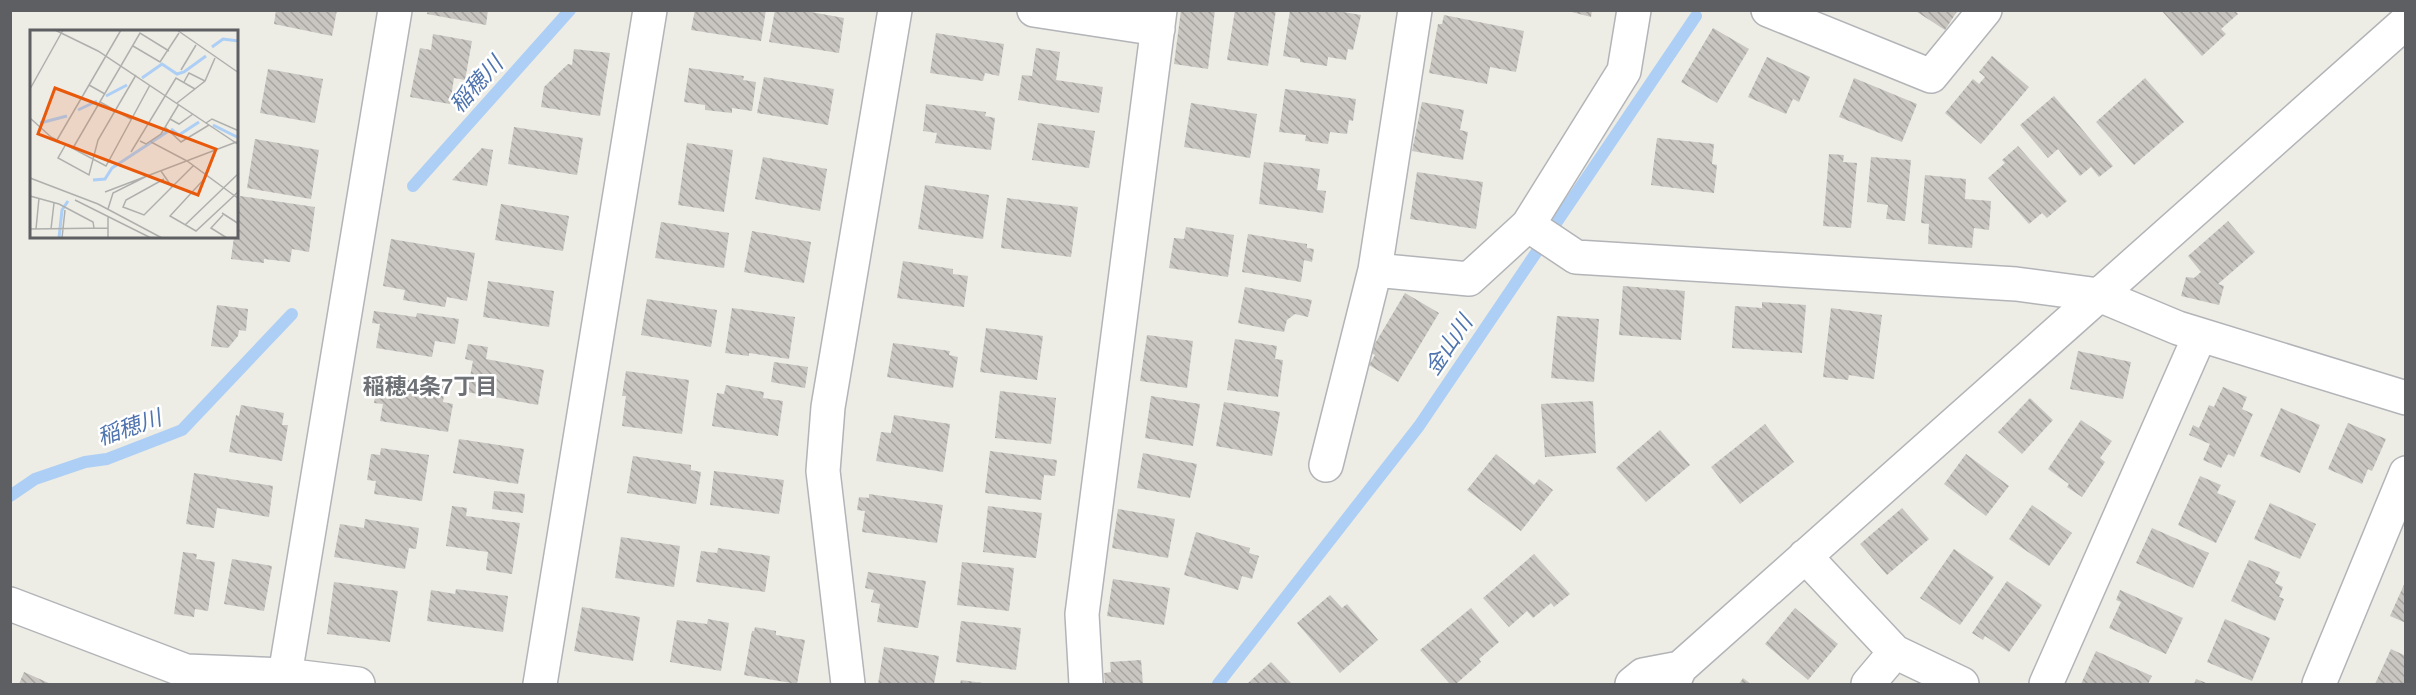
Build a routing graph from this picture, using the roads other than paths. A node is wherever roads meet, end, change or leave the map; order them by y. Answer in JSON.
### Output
{"nodes":[{"id":1,"x":395,"y":10,"type":"edge"},
{"id":2,"x":650,"y":10,"type":"edge"},
{"id":3,"x":895,"y":10,"type":"edge"},
{"id":4,"x":1034,"y":10,"type":"edge"},
{"id":5,"x":1415,"y":10,"type":"edge"},
{"id":6,"x":1634,"y":10,"type":"edge"},
{"id":7,"x":1768,"y":10,"type":"edge"},
{"id":8,"x":1985,"y":10,"type":"edge"},
{"id":9,"x":1159,"y":20,"type":"edge"},
{"id":10,"x":2406,"y":22,"type":"edge"},
{"id":11,"x":1528,"y":225,"type":"junction"},
{"id":12,"x":1375,"y":270,"type":"junction"},
{"id":13,"x":2099,"y":294,"type":"junction"},
{"id":14,"x":2200,"y":335,"type":"junction"},
{"id":15,"x":2406,"y":398,"type":"edge"},
{"id":16,"x":1326,"y":465,"type":"dead end"},
{"id":17,"x":2406,"y":473,"type":"edge"},
{"id":18,"x":1805,"y":556,"type":"junction"},
{"id":19,"x":10,"y":604,"type":"edge"},
{"id":20,"x":1896,"y":652,"type":"junction"},
{"id":21,"x":285,"y":675,"type":"junction"},
{"id":22,"x":1677,"y":676,"type":"edge"},
{"id":23,"x":358,"y":684,"type":"edge"},
{"id":24,"x":540,"y":684,"type":"edge"},
{"id":25,"x":848,"y":684,"type":"edge"},
{"id":26,"x":1086,"y":684,"type":"edge"},
{"id":27,"x":1632,"y":684,"type":"edge"},
{"id":28,"x":1868,"y":684,"type":"edge"},
{"id":29,"x":1962,"y":684,"type":"edge"},
{"id":30,"x":2046,"y":684,"type":"edge"},
{"id":31,"x":2319,"y":684,"type":"edge"}],
"edges":[{"from":1,"to":21,"type":"street"},
{"from":2,"to":24,"type":"street"},
{"from":3,"to":25,"type":"street"},
{"from":4,"to":9,"type":"street"},
{"from":5,"to":12,"type":"street"},
{"from":6,"to":11,"type":"street"},
{"from":7,"to":8,"type":"street"},
{"from":9,"to":26,"type":"street"},
{"from":10,"to":13,"type":"street"},
{"from":11,"to":12,"type":"street"},
{"from":11,"to":13,"type":"street"},
{"from":12,"to":16,"type":"street"},
{"from":13,"to":14,"type":"street"},
{"from":13,"to":18,"type":"street"},
{"from":14,"to":15,"type":"street"},
{"from":14,"to":30,"type":"street"},
{"from":17,"to":31,"type":"street"},
{"from":18,"to":20,"type":"street"},
{"from":18,"to":22,"type":"street"},
{"from":19,"to":21,"type":"street"},
{"from":20,"to":28,"type":"street"},
{"from":20,"to":29,"type":"street"},
{"from":21,"to":23,"type":"street"},
{"from":22,"to":27,"type":"street"}]}
